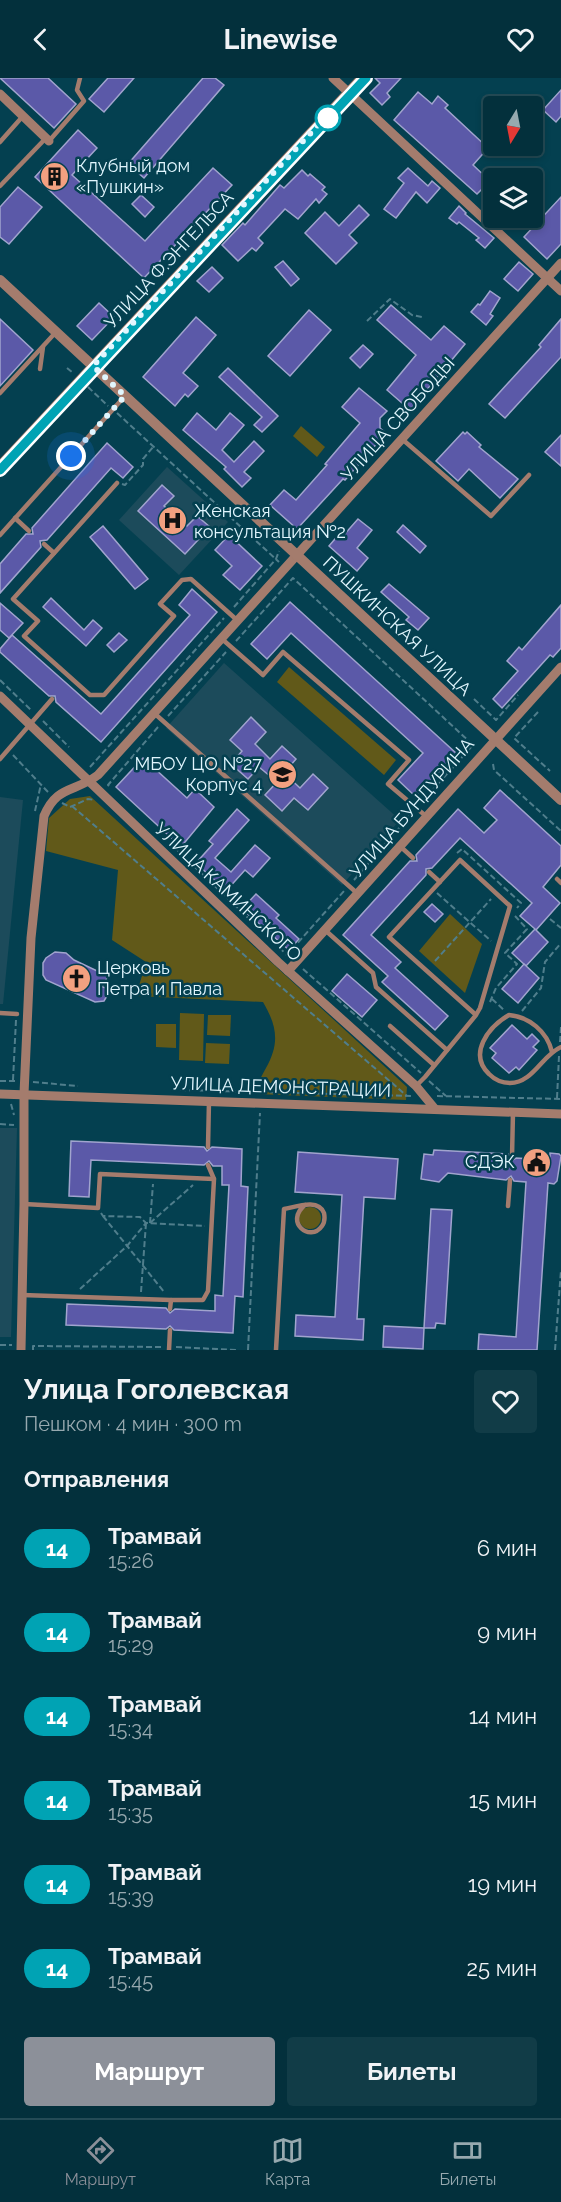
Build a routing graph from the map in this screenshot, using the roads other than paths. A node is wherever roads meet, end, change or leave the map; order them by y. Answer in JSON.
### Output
{"nodes":[{"id":1,"x":80,"y":78,"type":"edge"},
{"id":2,"x":333,"y":78,"type":"edge"},
{"id":3,"x":362,"y":78,"type":"edge"},
{"id":4,"x":348,"y":93,"type":"junction"},
{"id":5,"x":0,"y":94,"type":"edge"},
{"id":6,"x":23,"y":116,"type":"junction"},
{"id":7,"x":47,"y":140,"type":"junction"},
{"id":8,"x":0,"y":142,"type":"edge"},
{"id":9,"x":0,"y":186,"type":"edge"},
{"id":10,"x":561,"y":263,"type":"edge"},
{"id":11,"x":547,"y":278,"type":"junction"},
{"id":12,"x":0,"y":280,"type":"edge"},
{"id":13,"x":561,"y":291,"type":"edge"},
{"id":14,"x":56,"y":332,"type":"junction"},
{"id":15,"x":43,"y":347,"type":"junction"},
{"id":16,"x":93,"y":366,"type":"junction"},
{"id":17,"x":40,"y":369,"type":"dead end"},
{"id":18,"x":0,"y":393,"type":"edge"},
{"id":19,"x":125,"y":396,"type":"junction"},
{"id":20,"x":402,"y":439,"type":"junction"},
{"id":21,"x":0,"y":465,"type":"edge"},
{"id":22,"x":529,"y":475,"type":"dead end"},
{"id":23,"x":117,"y":483,"type":"road end"},
{"id":24,"x":15,"y":518,"type":"junction"},
{"id":25,"x":29,"y":531,"type":"dead end"},
{"id":26,"x":0,"y":535,"type":"edge"},
{"id":27,"x":44,"y":544,"type":"dead end"},
{"id":28,"x":54,"y":553,"type":"junction"},
{"id":29,"x":297,"y":555,"type":"junction"},
{"id":30,"x":238,"y":621,"type":"junction"},
{"id":31,"x":221,"y":639,"type":"junction"},
{"id":32,"x":561,"y":667,"type":"edge"},
{"id":33,"x":71,"y":678,"type":"junction"},
{"id":34,"x":67,"y":684,"type":"dead end"},
{"id":35,"x":0,"y":696,"type":"edge"},
{"id":36,"x":52,"y":699,"type":"dead end"},
{"id":37,"x":154,"y":713,"type":"junction"},
{"id":38,"x":29,"y":725,"type":"junction"},
{"id":39,"x":495,"y":739,"type":"junction"},
{"id":40,"x":0,"y":759,"type":"edge"},
{"id":41,"x":88,"y":783,"type":"junction"},
{"id":42,"x":561,"y":800,"type":"edge"},
{"id":43,"x":427,"y":817,"type":"junction"},
{"id":44,"x":401,"y":847,"type":"junction"},
{"id":45,"x":413,"y":858,"type":"dead end"},
{"id":46,"x":429,"y":872,"type":"dead end"},
{"id":47,"x":440,"y":882,"type":"junction"},
{"id":48,"x":358,"y":894,"type":"junction"},
{"id":49,"x":325,"y":930,"type":"junction"},
{"id":50,"x":288,"y":971,"type":"junction"},
{"id":51,"x":0,"y":1013,"type":"edge"},
{"id":52,"x":17,"y":1014,"type":"dead end"},
{"id":53,"x":476,"y":1015,"type":"junction"},
{"id":54,"x":390,"y":1026,"type":"dead end"},
{"id":55,"x":561,"y":1047,"type":"edge"},
{"id":56,"x":447,"y":1050,"type":"junction"},
{"id":57,"x":552,"y":1052,"type":"junction"},
{"id":58,"x":434,"y":1065,"type":"junction"},
{"id":59,"x":416,"y":1086,"type":"junction"},
{"id":60,"x":24,"y":1094,"type":"junction"},
{"id":61,"x":0,"y":1095,"type":"edge"},
{"id":62,"x":210,"y":1101,"type":"junction"},
{"id":63,"x":435,"y":1109,"type":"junction"},
{"id":64,"x":513,"y":1112,"type":"junction"},
{"id":65,"x":561,"y":1114,"type":"edge"},
{"id":66,"x":208,"y":1147,"type":"dead end"},
{"id":67,"x":512,"y":1157,"type":"dead end"},
{"id":68,"x":208,"y":1166,"type":"dead end"},
{"id":69,"x":214,"y":1179,"type":"junction"},
{"id":70,"x":510,"y":1180,"type":"dead end"},
{"id":71,"x":24,"y":1204,"type":"junction"},
{"id":72,"x":305,"y":1205,"type":"junction"},
{"id":73,"x":508,"y":1206,"type":"dead end"},
{"id":74,"x":22,"y":1295,"type":"junction"},
{"id":75,"x":171,"y":1300,"type":"junction"},
{"id":76,"x":170,"y":1309,"type":"dead end"},
{"id":77,"x":170,"y":1330,"type":"dead end"},
{"id":78,"x":17,"y":1348,"type":"edge"},
{"id":79,"x":169,"y":1348,"type":"edge"},
{"id":80,"x":276,"y":1350,"type":"edge"}],
"edges":[{"from":1,"to":7,"type":"lane"},
{"from":2,"to":4,"type":"street"},
{"from":3,"to":4,"type":"street","name":"УЛИЦА Ф.ЭНГЕЛЬСА"},
{"from":4,"to":11,"type":"street"},
{"from":4,"to":16,"type":"street","name":"УЛИЦА Ф.ЭНГЕЛЬСА"},
{"from":5,"to":6,"type":"street"},
{"from":6,"to":7,"type":"street"},
{"from":6,"to":8,"type":"lane"},
{"from":7,"to":9,"type":"lane"},
{"from":10,"to":11,"type":"street","name":"УЛИЦА СВОБОДЫ"},
{"from":11,"to":13,"type":"street"},
{"from":11,"to":20,"type":"street","name":"УЛИЦА СВОБОДЫ"},
{"from":12,"to":14,"type":"street","name":"ПУШКИНСКАЯ УЛИЦА"},
{"from":14,"to":15,"type":"lane"},
{"from":14,"to":16,"type":"street","name":"ПУШКИНСКАЯ УЛИЦА"},
{"from":15,"to":17,"type":"lane"},
{"from":15,"to":18,"type":"lane"},
{"from":16,"to":19,"type":"street","name":"ПУШКИНСКАЯ УЛИЦА"},
{"from":16,"to":21,"type":"street","name":"УЛИЦА Ф.ЭНГЕЛЬСА"},
{"from":19,"to":24,"type":"lane"},
{"from":19,"to":29,"type":"street","name":"ПУШКИНСКАЯ УЛИЦА"},
{"from":20,"to":22,"type":"lane"},
{"from":20,"to":29,"type":"street","name":"УЛИЦА СВОБОДЫ"},
{"from":23,"to":28,"type":"lane"},
{"from":24,"to":25,"type":"lane"},
{"from":24,"to":26,"type":"lane"},
{"from":27,"to":28,"type":"lane"},
{"from":28,"to":33,"type":"lane"},
{"from":29,"to":30,"type":"street","name":"УЛИЦА СВОБОДЫ"},
{"from":29,"to":39,"type":"street","name":"ПУШКИНСКАЯ УЛИЦА"},
{"from":30,"to":31,"type":"street","name":"УЛИЦА СВОБОДЫ"},
{"from":30,"to":33,"type":"lane"},
{"from":31,"to":37,"type":"street","name":"УЛИЦА СВОБОДЫ"},
{"from":31,"to":43,"type":"lane"},
{"from":32,"to":39,"type":"street","name":"УЛИЦА БУНДУРИНА"},
{"from":33,"to":34,"type":"lane"},
{"from":35,"to":38,"type":"street","name":"УЛИЦА КАМИНСКОГО"},
{"from":36,"to":38,"type":"lane"},
{"from":37,"to":41,"type":"street","name":"УЛИЦА СВОБОДЫ"},
{"from":37,"to":48,"type":"lane"},
{"from":38,"to":40,"type":"lane"},
{"from":38,"to":41,"type":"street","name":"УЛИЦА КАМИНСКОГО"},
{"from":39,"to":42,"type":"street","name":"ПУШКИНСКАЯ УЛИЦА"},
{"from":39,"to":43,"type":"street","name":"УЛИЦА БУНДУРИНА"},
{"from":41,"to":50,"type":"street","name":"УЛИЦА КАМИНСКОГО"},
{"from":41,"to":60,"type":"street"},
{"from":43,"to":44,"type":"street","name":"УЛИЦА БУНДУРИНА"},
{"from":44,"to":45,"type":"lane"},
{"from":44,"to":48,"type":"street","name":"УЛИЦА БУНДУРИНА"},
{"from":46,"to":47,"type":"lane"},
{"from":47,"to":53,"type":"lane"},
{"from":47,"to":53,"type":"lane"},
{"from":48,"to":49,"type":"street","name":"УЛИЦА БУНДУРИНА"},
{"from":49,"to":50,"type":"street","name":"УЛИЦА БУНДУРИНА"},
{"from":49,"to":56,"type":"lane"},
{"from":50,"to":59,"type":"street","name":"УЛИЦА КАМИНСКОГО"},
{"from":51,"to":52,"type":"lane"},
{"from":53,"to":56,"type":"lane"},
{"from":54,"to":58,"type":"lane"},
{"from":55,"to":57,"type":"lane"},
{"from":56,"to":58,"type":"lane"},
{"from":57,"to":57,"type":"lane"},
{"from":58,"to":59,"type":"lane"},
{"from":59,"to":63,"type":"street","name":"УЛИЦА КАМИНСКОГО"},
{"from":60,"to":61,"type":"street","name":"УЛИЦА ДЕМОНСТРАЦИИ"},
{"from":60,"to":62,"type":"street","name":"УЛИЦА ДЕМОНСТРАЦИИ"},
{"from":60,"to":71,"type":"street"},
{"from":62,"to":63,"type":"street","name":"УЛИЦА ДЕМОНСТРАЦИИ"},
{"from":62,"to":66,"type":"lane"},
{"from":63,"to":64,"type":"street","name":"УЛИЦА ДЕМОНСТРАЦИИ"},
{"from":64,"to":65,"type":"street","name":"УЛИЦА ДЕМОНСТРАЦИИ"},
{"from":64,"to":67,"type":"lane"},
{"from":68,"to":69,"type":"lane"},
{"from":69,"to":71,"type":"lane"},
{"from":69,"to":75,"type":"lane"},
{"from":70,"to":73,"type":"lane"},
{"from":71,"to":74,"type":"street"},
{"from":72,"to":72,"type":"lane"},
{"from":72,"to":80,"type":"lane"},
{"from":74,"to":75,"type":"lane"},
{"from":74,"to":78,"type":"street"},
{"from":75,"to":76,"type":"lane"},
{"from":77,"to":79,"type":"lane"}]}
